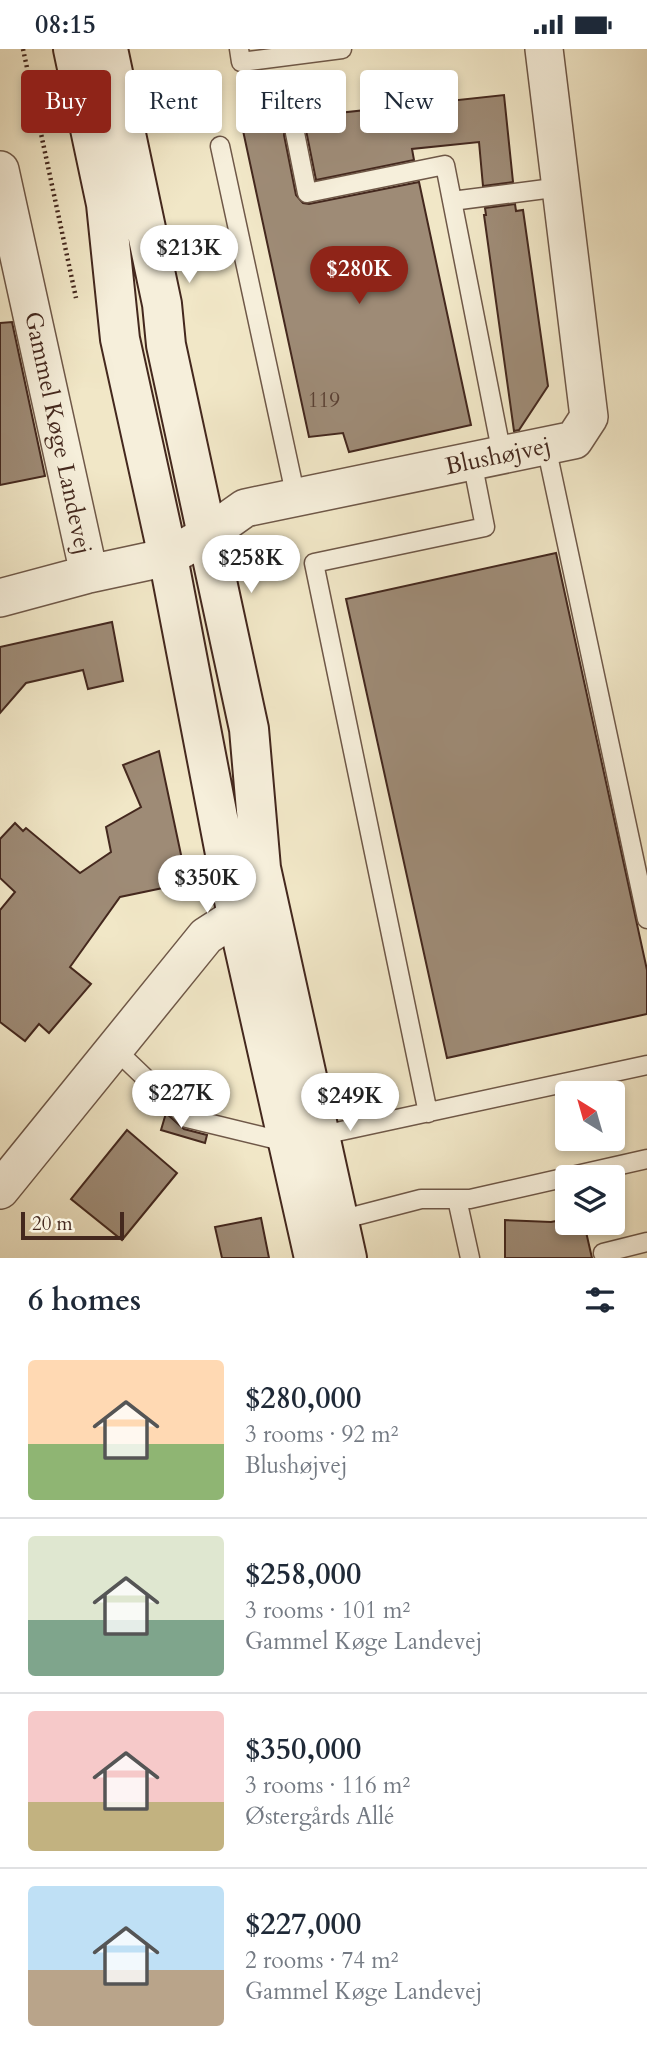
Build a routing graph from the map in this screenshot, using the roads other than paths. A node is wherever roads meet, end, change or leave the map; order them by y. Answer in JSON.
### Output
{"nodes":[{"id":1,"x":73,"y":49,"type":"edge"},
{"id":2,"x":108,"y":49,"type":"edge"},
{"id":3,"x":239,"y":49,"type":"edge"},
{"id":4,"x":342,"y":49,"type":"edge"},
{"id":5,"x":544,"y":49,"type":"edge"},
{"id":6,"x":295,"y":133,"type":"dead end"},
{"id":7,"x":220,"y":146,"type":"dead end"},
{"id":8,"x":0,"y":170,"type":"edge"},
{"id":9,"x":561,"y":187,"type":"junction"},
{"id":10,"x":452,"y":201,"type":"junction"},
{"id":11,"x":546,"y":446,"type":"junction"},
{"id":12,"x":487,"y":458,"type":"junction"},
{"id":13,"x":296,"y":498,"type":"junction"},
{"id":14,"x":207,"y":535,"type":"junction"},
{"id":15,"x":168,"y":557,"type":"junction"},
{"id":16,"x":89,"y":574,"type":"junction"},
{"id":17,"x":0,"y":598,"type":"edge"},
{"id":18,"x":253,"y":911,"type":"junction"},
{"id":19,"x":647,"y":919,"type":"edge"},
{"id":20,"x":115,"y":1049,"type":"junction"},
{"id":21,"x":647,"y":1065,"type":"edge"},
{"id":22,"x":428,"y":1112,"type":"junction"},
{"id":23,"x":304,"y":1139,"type":"junction"},
{"id":24,"x":647,"y":1159,"type":"edge"},
{"id":25,"x":0,"y":1190,"type":"edge"},
{"id":26,"x":457,"y":1199,"type":"junction"},
{"id":27,"x":320,"y":1236,"type":"edge"},
{"id":28,"x":647,"y":1242,"type":"edge"},
{"id":29,"x":603,"y":1253,"type":"dead end"},
{"id":30,"x":347,"y":1258,"type":"edge"},
{"id":31,"x":470,"y":1258,"type":"edge"}],
"edges":[{"from":1,"to":15,"type":"main road"},
{"from":2,"to":14,"type":"main road"},
{"from":3,"to":4,"type":"lane"},
{"from":5,"to":9,"type":"street","name":"Blushøjvej"},
{"from":6,"to":10,"type":"lane"},
{"from":7,"to":13,"type":"lane"},
{"from":8,"to":16,"type":"street","name":"Gammel Køge Landevej"},
{"from":9,"to":10,"type":"lane"},
{"from":9,"to":11,"type":"street","name":"Blushøjvej"},
{"from":10,"to":12,"type":"lane"},
{"from":11,"to":12,"type":"street","name":"Blushøjvej"},
{"from":11,"to":19,"type":"lane"},
{"from":12,"to":13,"type":"street","name":"Blushøjvej"},
{"from":12,"to":22,"type":"lane"},
{"from":13,"to":14,"type":"street","name":"Blushøjvej"},
{"from":14,"to":15,"type":"street","name":"Blushøjvej"},
{"from":14,"to":18,"type":"main road"},
{"from":15,"to":16,"type":"street","name":"Blushøjvej"},
{"from":15,"to":18,"type":"main road"},
{"from":16,"to":17,"type":"street","name":"Blushøjvej"},
{"from":18,"to":20,"type":"street"},
{"from":18,"to":23,"type":"main road"},
{"from":20,"to":23,"type":"lane"},
{"from":20,"to":25,"type":"street"},
{"from":21,"to":22,"type":"lane"},
{"from":22,"to":23,"type":"lane"},
{"from":23,"to":27,"type":"main road"},
{"from":24,"to":26,"type":"lane"},
{"from":26,"to":27,"type":"lane"},
{"from":26,"to":31,"type":"lane"},
{"from":27,"to":30,"type":"main road"},
{"from":28,"to":29,"type":"lane"}]}
